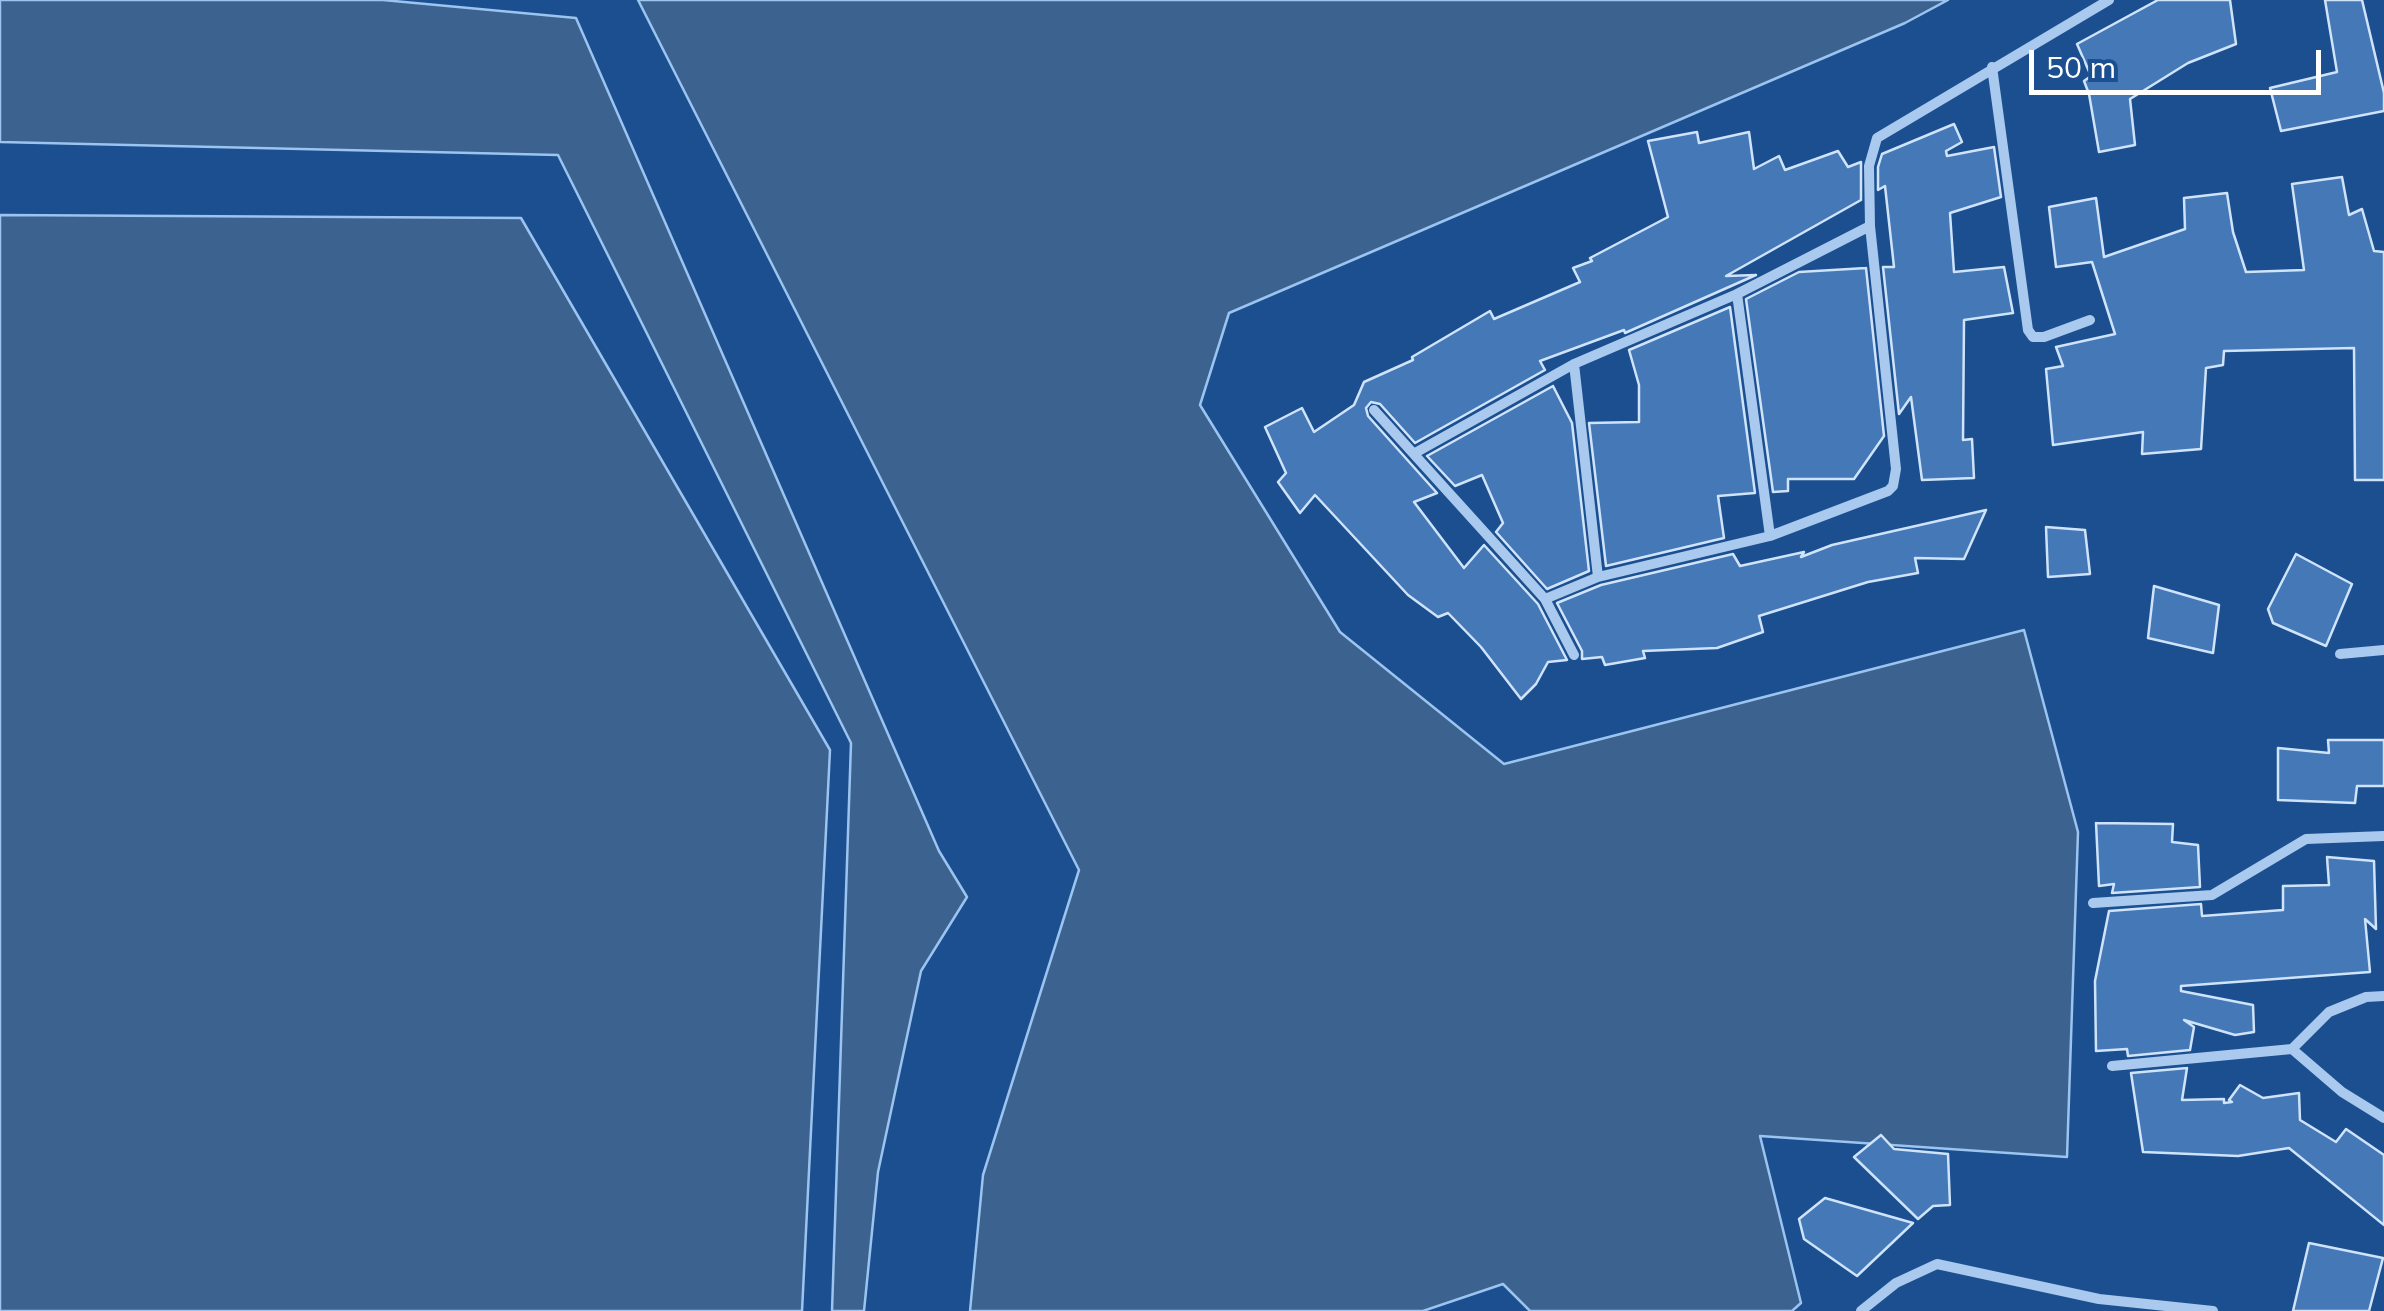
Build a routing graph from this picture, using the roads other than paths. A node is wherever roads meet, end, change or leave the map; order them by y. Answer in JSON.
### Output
{"nodes":[{"id":1,"x":2110,"y":0,"type":"edge"},
{"id":2,"x":1992,"y":67,"type":"junction"},
{"id":3,"x":1870,"y":226,"type":"junction"},
{"id":4,"x":1736,"y":294,"type":"junction"},
{"id":5,"x":2090,"y":320,"type":"dead end"},
{"id":6,"x":1574,"y":364,"type":"junction"},
{"id":7,"x":1374,"y":410,"type":"dead end"},
{"id":8,"x":1415,"y":453,"type":"junction"},
{"id":9,"x":1770,"y":536,"type":"junction"},
{"id":10,"x":1598,"y":577,"type":"junction"},
{"id":11,"x":1545,"y":599,"type":"junction"},
{"id":12,"x":2384,"y":650,"type":"edge"},
{"id":13,"x":1574,"y":654,"type":"dead end"},
{"id":14,"x":2340,"y":654,"type":"dead end"},
{"id":15,"x":2384,"y":836,"type":"edge"},
{"id":16,"x":2093,"y":902,"type":"dead end"},
{"id":17,"x":2384,"y":996,"type":"edge"},
{"id":18,"x":2292,"y":1049,"type":"junction"},
{"id":19,"x":2112,"y":1066,"type":"dead end"},
{"id":20,"x":2384,"y":1118,"type":"edge"},
{"id":21,"x":1861,"y":1311,"type":"edge"},
{"id":22,"x":2213,"y":1311,"type":"edge"}],
"edges":[{"from":1,"to":2,"type":"street"},
{"from":2,"to":3,"type":"street"},
{"from":2,"to":5,"type":"street"},
{"from":3,"to":4,"type":"street"},
{"from":3,"to":9,"type":"street"},
{"from":4,"to":6,"type":"street"},
{"from":4,"to":9,"type":"street"},
{"from":6,"to":8,"type":"street"},
{"from":6,"to":10,"type":"street"},
{"from":7,"to":8,"type":"street"},
{"from":8,"to":11,"type":"street"},
{"from":9,"to":10,"type":"street"},
{"from":10,"to":11,"type":"street"},
{"from":11,"to":13,"type":"street"},
{"from":12,"to":14,"type":"street"},
{"from":15,"to":16,"type":"street"},
{"from":17,"to":18,"type":"street"},
{"from":18,"to":19,"type":"street"},
{"from":18,"to":20,"type":"street"},
{"from":21,"to":22,"type":"street"}]}
